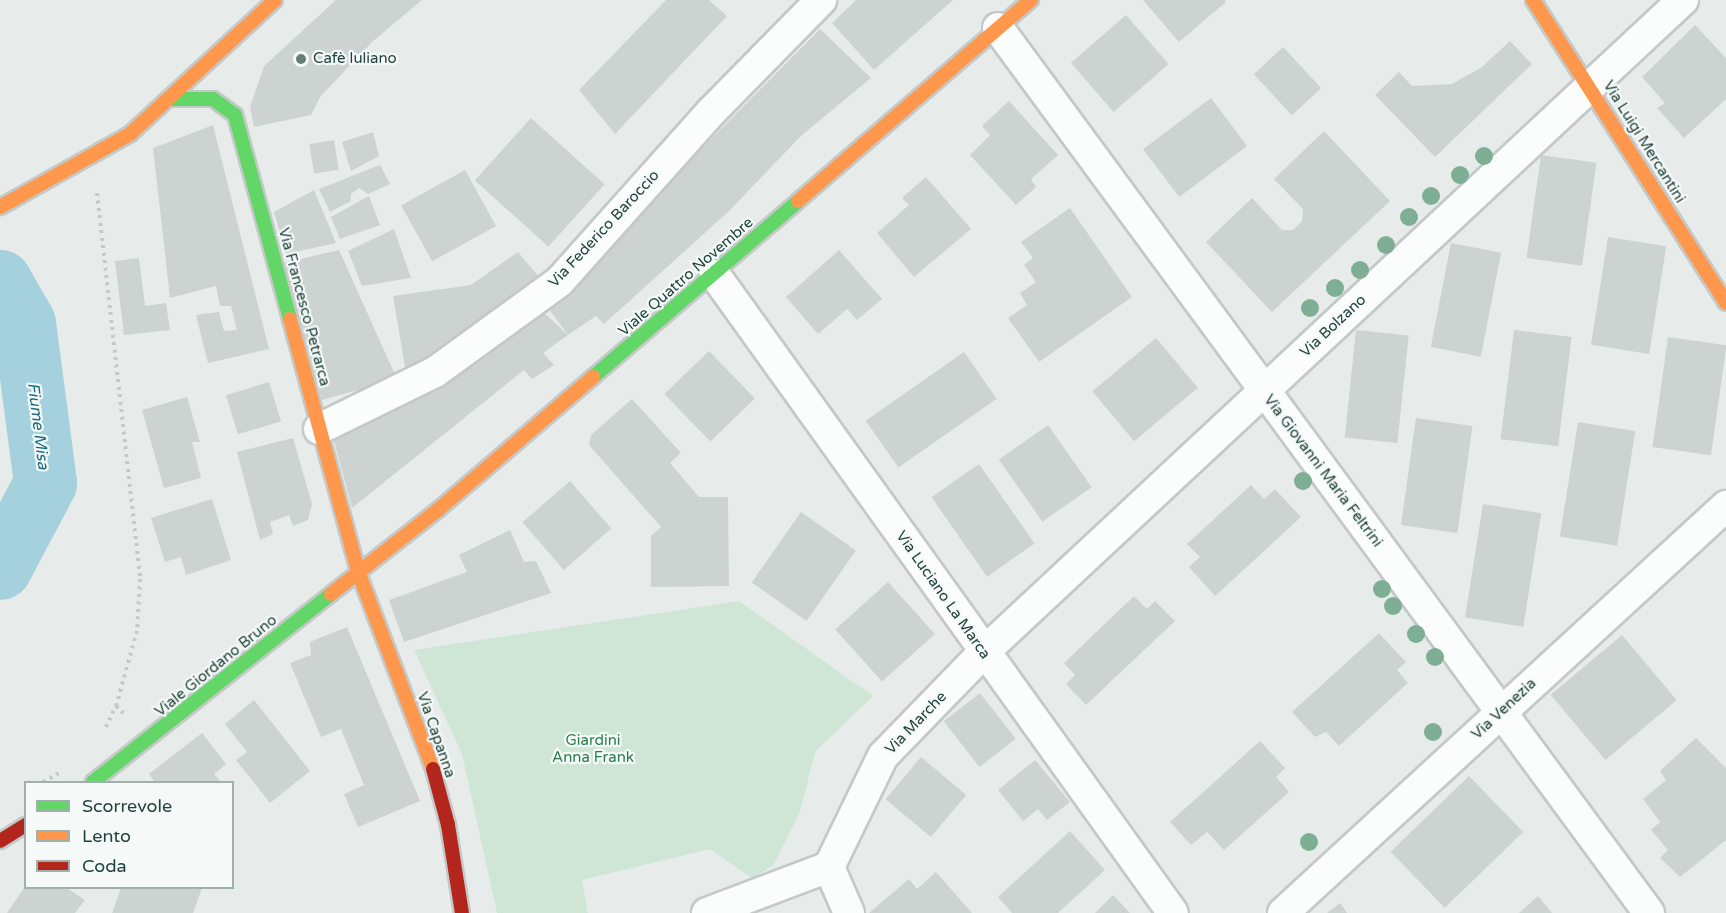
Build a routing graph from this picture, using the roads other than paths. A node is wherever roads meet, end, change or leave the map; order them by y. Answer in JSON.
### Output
{"nodes":[{"id":1,"x":275,"y":0,"type":"edge"},
{"id":2,"x":821,"y":0,"type":"edge"},
{"id":3,"x":1031,"y":0,"type":"edge"},
{"id":4,"x":1533,"y":0,"type":"edge"},
{"id":5,"x":1683,"y":0,"type":"edge"},
{"id":6,"x":998,"y":28,"type":"junction"},
{"id":7,"x":1589,"y":85,"type":"junction"},
{"id":8,"x":173,"y":99,"type":"junction"},
{"id":9,"x":0,"y":207,"type":"edge"},
{"id":10,"x":715,"y":275,"type":"junction"},
{"id":11,"x":1726,"y":303,"type":"edge"},
{"id":12,"x":1263,"y":392,"type":"junction"},
{"id":13,"x":319,"y":429,"type":"junction"},
{"id":14,"x":1726,"y":506,"type":"edge"},
{"id":15,"x":359,"y":574,"type":"junction"},
{"id":16,"x":984,"y":652,"type":"junction"},
{"id":17,"x":1503,"y":710,"type":"junction"},
{"id":18,"x":96,"y":781,"type":"edge"},
{"id":19,"x":24,"y":826,"type":"edge"},
{"id":20,"x":0,"y":842,"type":"edge"},
{"id":21,"x":829,"y":867,"type":"junction"},
{"id":22,"x":462,"y":913,"type":"edge"},
{"id":23,"x":707,"y":913,"type":"edge"},
{"id":24,"x":849,"y":913,"type":"edge"},
{"id":25,"x":1173,"y":913,"type":"edge"},
{"id":26,"x":1283,"y":913,"type":"edge"},
{"id":27,"x":1649,"y":913,"type":"edge"}],
"edges":[{"from":1,"to":8,"type":"main road"},
{"from":2,"to":13,"type":"street","name":"Via Federico Baroccio"},
{"from":3,"to":6,"type":"main road","name":"Viale Quattro Novembre"},
{"from":4,"to":7,"type":"main road","name":"Via Luigi Mercantini"},
{"from":5,"to":7,"type":"street","name":"Via Bolzano"},
{"from":6,"to":10,"type":"main road","name":"Viale Quattro Novembre"},
{"from":6,"to":12,"type":"street","name":"Via Giovanni Maria Feltrini"},
{"from":7,"to":11,"type":"main road","name":"Via Luigi Mercantini"},
{"from":7,"to":12,"type":"street","name":"Via Bolzano"},
{"from":8,"to":9,"type":"main road"},
{"from":8,"to":13,"type":"main road","name":"Via Francesco Petrarca"},
{"from":10,"to":15,"type":"main road","name":"Viale Quattro Novembre"},
{"from":10,"to":16,"type":"street","name":"Via Luciano La Marca"},
{"from":12,"to":16,"type":"street","name":"Via Bolzano"},
{"from":12,"to":17,"type":"street","name":"Via Giovanni Maria Feltrini"},
{"from":13,"to":15,"type":"main road","name":"Via Francesco Petrarca"},
{"from":14,"to":17,"type":"street","name":"Via Venezia"},
{"from":15,"to":18,"type":"main road","name":"Viale Giordano Bruno"},
{"from":15,"to":22,"type":"main road","name":"Via Capanna"},
{"from":16,"to":21,"type":"street","name":"Via Marche"},
{"from":16,"to":25,"type":"street","name":"Via Luciano La Marca"},
{"from":17,"to":26,"type":"street","name":"Via Venezia"},
{"from":17,"to":27,"type":"street","name":"Via Giovanni Maria Feltrini"},
{"from":19,"to":20,"type":"main road"},
{"from":21,"to":23,"type":"street"},
{"from":21,"to":24,"type":"street"}]}
